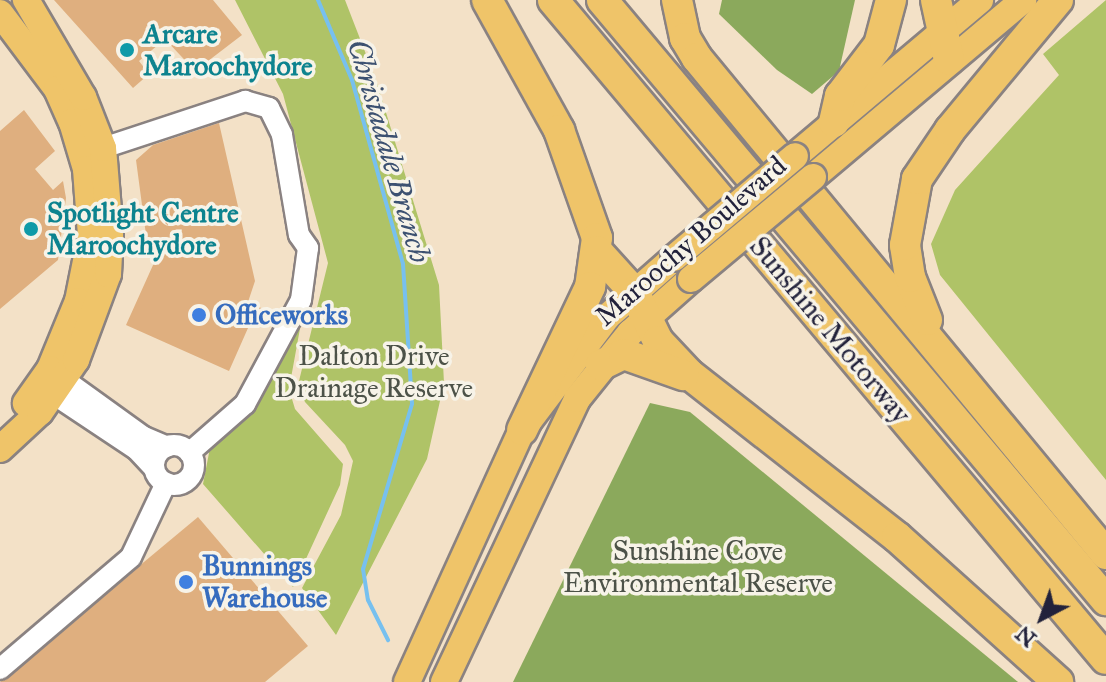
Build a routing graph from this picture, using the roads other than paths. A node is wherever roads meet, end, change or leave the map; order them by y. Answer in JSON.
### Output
{"nodes":[{"id":1,"x":26,"y":0,"type":"edge"},
{"id":2,"x":487,"y":0,"type":"edge"},
{"id":3,"x":553,"y":0,"type":"edge"},
{"id":4,"x":602,"y":0,"type":"edge"},
{"id":5,"x":677,"y":0,"type":"edge"},
{"id":6,"x":891,"y":0,"type":"edge"},
{"id":7,"x":936,"y":0,"type":"edge"},
{"id":8,"x":980,"y":0,"type":"edge"},
{"id":9,"x":1023,"y":0,"type":"edge"},
{"id":10,"x":1058,"y":0,"type":"edge"},
{"id":11,"x":0,"y":13,"type":"edge"},
{"id":12,"x":944,"y":30,"type":"junction"},
{"id":13,"x":949,"y":60,"type":"junction"},
{"id":14,"x":65,"y":64,"type":"junction"},
{"id":15,"x":72,"y":122,"type":"junction"},
{"id":16,"x":834,"y":122,"type":"junction"},
{"id":17,"x":103,"y":148,"type":"junction"},
{"id":18,"x":597,"y":251,"type":"junction"},
{"id":19,"x":640,"y":305,"type":"junction"},
{"id":20,"x":948,"y":359,"type":"junction"},
{"id":21,"x":601,"y":365,"type":"junction"},
{"id":22,"x":689,"y":374,"type":"junction"},
{"id":23,"x":54,"y":383,"type":"junction"},
{"id":24,"x":0,"y":428,"type":"edge"},
{"id":25,"x":522,"y":430,"type":"junction"},
{"id":26,"x":167,"y":447,"type":"junction"},
{"id":27,"x":0,"y":449,"type":"edge"},
{"id":28,"x":193,"y":449,"type":"junction"},
{"id":29,"x":160,"y":476,"type":"junction"},
{"id":30,"x":1106,"y":554,"type":"edge"},
{"id":31,"x":1106,"y":600,"type":"edge"},
{"id":32,"x":1106,"y":659,"type":"edge"},
{"id":33,"x":0,"y":669,"type":"edge"},
{"id":34,"x":407,"y":682,"type":"edge"},
{"id":35,"x":444,"y":682,"type":"edge"},
{"id":36,"x":1058,"y":682,"type":"edge"}],
"edges":[{"from":1,"to":14,"type":"main road"},
{"from":2,"to":18,"type":"highway"},
{"from":3,"to":32,"type":"highway","name":"Sunshine Motorway"},
{"from":4,"to":31,"type":"highway","name":"Sunshine Motorway"},
{"from":5,"to":20,"type":"highway"},
{"from":6,"to":16,"type":"highway"},
{"from":7,"to":12,"type":"highway"},
{"from":8,"to":12,"type":"main road","name":"Maroochy Boulevard"},
{"from":9,"to":13,"type":"main road","name":"Maroochy Boulevard"},
{"from":10,"to":20,"type":"highway"},
{"from":11,"to":15,"type":"main road"},
{"from":12,"to":13,"type":"highway"},
{"from":12,"to":16,"type":"main road","name":"Maroochy Boulevard"},
{"from":13,"to":19,"type":"main road","name":"Maroochy Boulevard","bridge":true},
{"from":14,"to":15,"type":"main road"},
{"from":14,"to":17,"type":"main road"},
{"from":15,"to":23,"type":"main road"},
{"from":16,"to":19,"type":"main road","name":"Maroochy Boulevard","bridge":true},
{"from":17,"to":23,"type":"main road"},
{"from":17,"to":28,"type":"street"},
{"from":18,"to":19,"type":"highway"},
{"from":18,"to":25,"type":"highway"},
{"from":19,"to":21,"type":"main road","name":"Maroochy Boulevard"},
{"from":19,"to":22,"type":"highway"},
{"from":19,"to":25,"type":"main road","name":"Maroochy Boulevard"},
{"from":20,"to":30,"type":"highway"},
{"from":21,"to":22,"type":"highway"},
{"from":21,"to":35,"type":"main road","name":"Maroochy Boulevard"},
{"from":22,"to":36,"type":"highway"},
{"from":23,"to":24,"type":"main road"},
{"from":23,"to":26,"type":"street"},
{"from":23,"to":27,"type":"main road"},
{"from":23,"to":29,"type":"street"},
{"from":25,"to":34,"type":"main road","name":"Maroochy Boulevard"},
{"from":26,"to":28,"type":"street"},
{"from":26,"to":29,"type":"street"},
{"from":28,"to":29,"type":"street"},
{"from":29,"to":33,"type":"street"}]}
